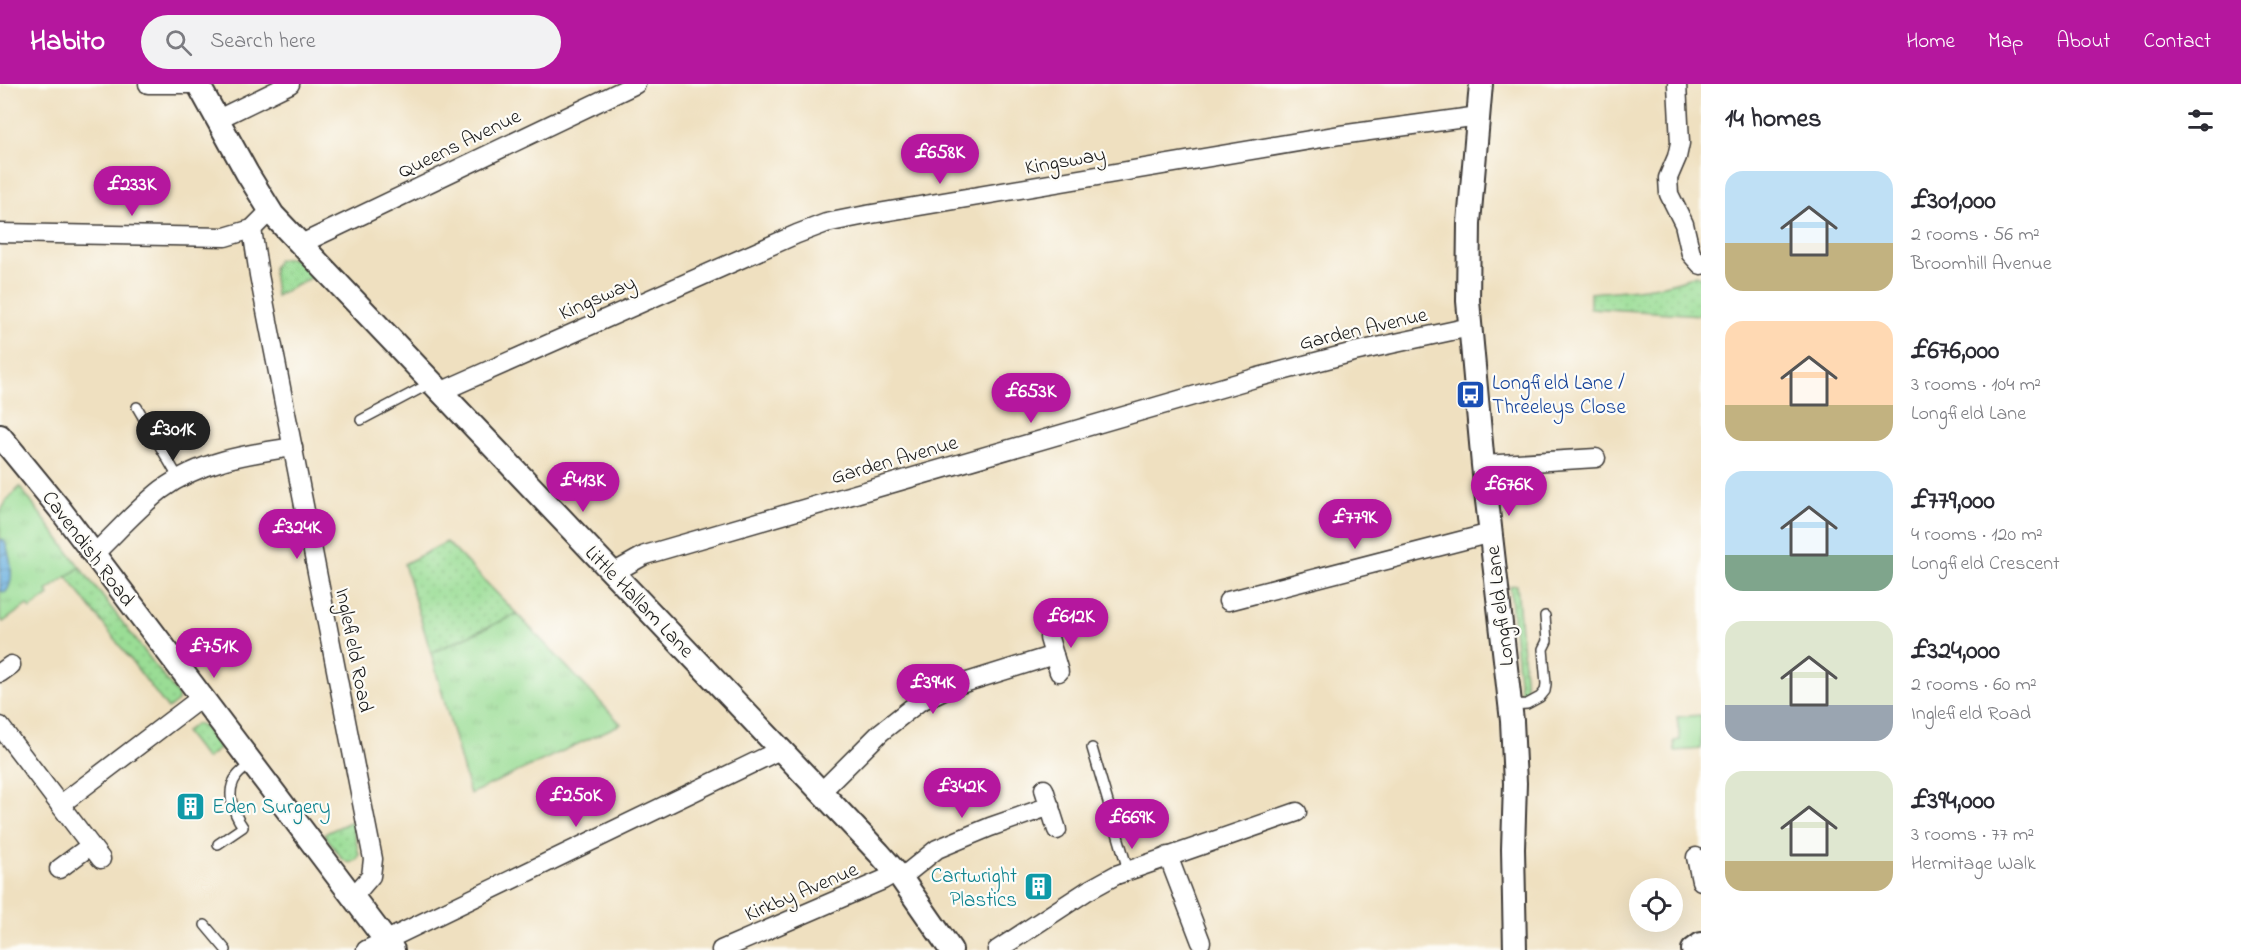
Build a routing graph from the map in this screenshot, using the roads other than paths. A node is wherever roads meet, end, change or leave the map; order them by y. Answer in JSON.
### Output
{"nodes":[{"id":1,"x":148,"y":84,"type":"edge"},
{"id":2,"x":198,"y":84,"type":"edge"},
{"id":3,"x":290,"y":84,"type":"edge"},
{"id":4,"x":636,"y":84,"type":"edge"},
{"id":5,"x":1481,"y":84,"type":"edge"},
{"id":6,"x":1677,"y":84,"type":"edge"},
{"id":7,"x":1479,"y":116,"type":"junction"},
{"id":8,"x":218,"y":119,"type":"junction"},
{"id":9,"x":270,"y":211,"type":"junction"},
{"id":10,"x":252,"y":229,"type":"junction"},
{"id":11,"x":0,"y":233,"type":"edge"},
{"id":12,"x":301,"y":244,"type":"junction"},
{"id":13,"x":1701,"y":265,"type":"edge"},
{"id":14,"x":1470,"y":327,"type":"junction"},
{"id":15,"x":435,"y":387,"type":"junction"},
{"id":16,"x":137,"y":407,"type":"dead end"},
{"id":17,"x":361,"y":420,"type":"dead end"},
{"id":18,"x":0,"y":436,"type":"edge"},
{"id":19,"x":293,"y":447,"type":"junction"},
{"id":20,"x":1596,"y":458,"type":"dead end"},
{"id":21,"x":1483,"y":465,"type":"junction"},
{"id":22,"x":179,"y":479,"type":"junction"},
{"id":23,"x":1491,"y":533,"type":"junction"},
{"id":24,"x":94,"y":554,"type":"junction"},
{"id":25,"x":613,"y":573,"type":"junction"},
{"id":26,"x":1228,"y":601,"type":"dead end"},
{"id":27,"x":1545,"y":616,"type":"dead end"},
{"id":28,"x":1054,"y":655,"type":"dead end"},
{"id":29,"x":202,"y":697,"type":"junction"},
{"id":30,"x":1511,"y":705,"type":"junction"},
{"id":31,"x":0,"y":726,"type":"edge"},
{"id":32,"x":1092,"y":748,"type":"dead end"},
{"id":33,"x":782,"y":749,"type":"junction"},
{"id":34,"x":252,"y":763,"type":"junction"},
{"id":35,"x":822,"y":791,"type":"junction"},
{"id":36,"x":60,"y":805,"type":"junction"},
{"id":37,"x":1286,"y":810,"type":"dead end"},
{"id":38,"x":1058,"y":830,"type":"dead end"},
{"id":39,"x":218,"y":844,"type":"dead end"},
{"id":40,"x":1168,"y":856,"type":"junction"},
{"id":41,"x":1696,"y":857,"type":"dead end"},
{"id":42,"x":59,"y":869,"type":"dead end"},
{"id":43,"x":1128,"y":870,"type":"junction"},
{"id":44,"x":899,"y":875,"type":"junction"},
{"id":45,"x":1701,"y":881,"type":"edge"},
{"id":46,"x":353,"y":897,"type":"junction"},
{"id":47,"x":205,"y":925,"type":"dead end"},
{"id":48,"x":1201,"y":942,"type":"dead end"},
{"id":49,"x":1701,"y":944,"type":"edge"},
{"id":50,"x":382,"y":947,"type":"edge"},
{"id":51,"x":226,"y":950,"type":"edge"},
{"id":52,"x":721,"y":950,"type":"edge"},
{"id":53,"x":951,"y":950,"type":"edge"},
{"id":54,"x":997,"y":950,"type":"edge"},
{"id":55,"x":1515,"y":950,"type":"edge"},
{"id":56,"x":1693,"y":950,"type":"edge"}],
"edges":[{"from":1,"to":2,"type":"street"},
{"from":2,"to":8,"type":"street","name":"Little Hallam Lane"},
{"from":3,"to":8,"type":"street"},
{"from":4,"to":12,"type":"street","name":"Queens Avenue"},
{"from":5,"to":7,"type":"street","name":"Longfield Lane"},
{"from":6,"to":13,"type":"street"},
{"from":7,"to":14,"type":"street","name":"Longfield Lane"},
{"from":7,"to":15,"type":"street","name":"Kingsway"},
{"from":8,"to":9,"type":"street","name":"Little Hallam Lane"},
{"from":9,"to":10,"type":"street"},
{"from":9,"to":12,"type":"street","name":"Little Hallam Lane"},
{"from":10,"to":11,"type":"street"},
{"from":10,"to":19,"type":"street","name":"Inglefield Road"},
{"from":12,"to":15,"type":"street","name":"Little Hallam Lane"},
{"from":14,"to":21,"type":"street","name":"Longfield Lane"},
{"from":14,"to":25,"type":"street","name":"Garden Avenue"},
{"from":15,"to":17,"type":"lane"},
{"from":15,"to":25,"type":"street","name":"Little Hallam Lane"},
{"from":16,"to":22,"type":"lane"},
{"from":18,"to":24,"type":"street","name":"Cavendish Road"},
{"from":19,"to":22,"type":"street"},
{"from":19,"to":46,"type":"street","name":"Inglefield Road"},
{"from":20,"to":21,"type":"street"},
{"from":21,"to":23,"type":"street","name":"Longfield Lane"},
{"from":22,"to":24,"type":"street"},
{"from":23,"to":26,"type":"street"},
{"from":23,"to":30,"type":"street","name":"Longfield Lane"},
{"from":24,"to":29,"type":"street","name":"Cavendish Road"},
{"from":25,"to":33,"type":"street","name":"Little Hallam Lane"},
{"from":27,"to":30,"type":"lane"},
{"from":28,"to":35,"type":"street"},
{"from":29,"to":34,"type":"street","name":"Cavendish Road"},
{"from":29,"to":36,"type":"street"},
{"from":30,"to":55,"type":"street","name":"Longfield Lane"},
{"from":31,"to":36,"type":"street"},
{"from":32,"to":43,"type":"lane"},
{"from":33,"to":35,"type":"street","name":"Little Hallam Lane"},
{"from":33,"to":50,"type":"street"},
{"from":34,"to":39,"type":"lane"},
{"from":34,"to":46,"type":"street","name":"Cavendish Road"},
{"from":35,"to":44,"type":"street","name":"Little Hallam Lane"},
{"from":36,"to":42,"type":"street"},
{"from":37,"to":40,"type":"street"},
{"from":38,"to":44,"type":"street","name":"Kirkby Avenue"},
{"from":40,"to":43,"type":"street"},
{"from":40,"to":48,"type":"street"},
{"from":41,"to":45,"type":"street"},
{"from":43,"to":54,"type":"street"},
{"from":44,"to":52,"type":"street","name":"Kirkby Avenue"},
{"from":44,"to":53,"type":"street","name":"Little Hallam Lane"},
{"from":46,"to":50,"type":"street","name":"Cavendish Road"},
{"from":47,"to":51,"type":"lane"},
{"from":49,"to":56,"type":"street"}]}
